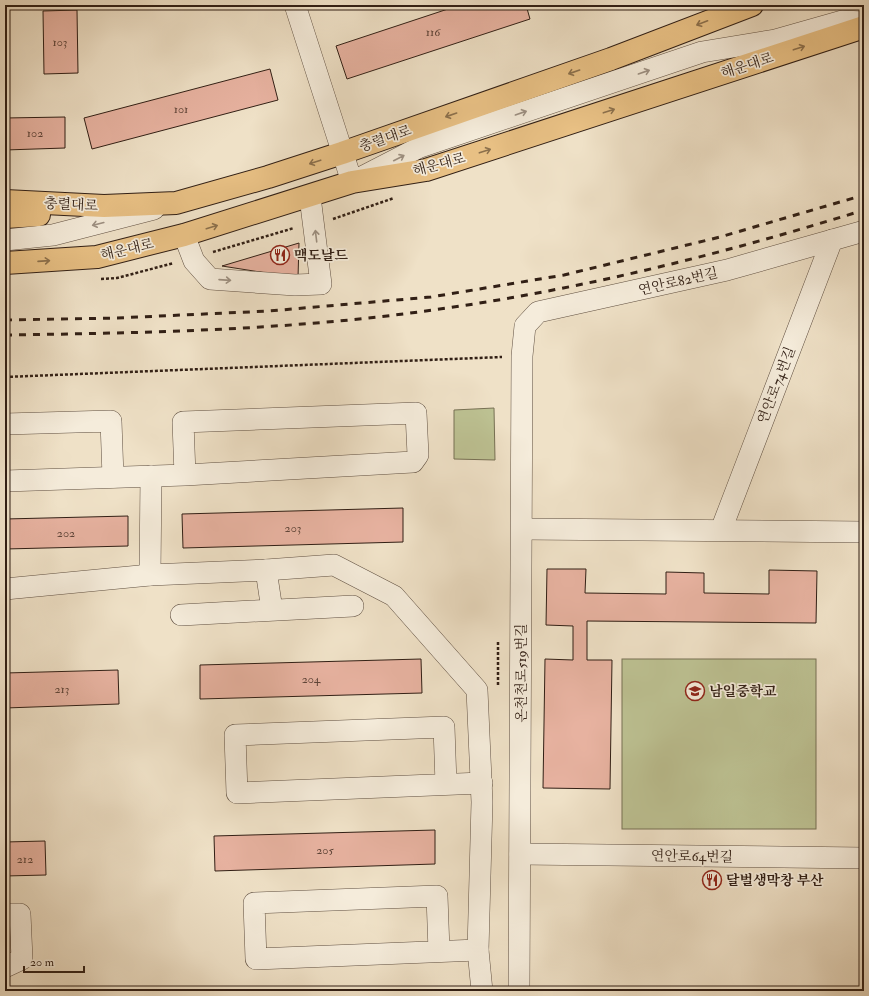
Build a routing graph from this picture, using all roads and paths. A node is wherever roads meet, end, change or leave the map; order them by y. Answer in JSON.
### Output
{"nodes":[{"id":1,"x":295,"y":5,"type":"edge"},
{"id":2,"x":752,"y":5,"type":"edge"},
{"id":3,"x":864,"y":6,"type":"edge"},
{"id":4,"x":864,"y":22,"type":"edge"},
{"id":5,"x":864,"y":26,"type":"edge"},
{"id":6,"x":611,"y":59,"type":"junction"},
{"id":7,"x":342,"y":153,"type":"junction"},
{"id":8,"x":352,"y":182,"type":"junction"},
{"id":9,"x":310,"y":197,"type":"junction"},
{"id":10,"x":5,"y":201,"type":"edge"},
{"id":11,"x":176,"y":203,"type":"junction"},
{"id":12,"x":104,"y":206,"type":"junction"},
{"id":13,"x":5,"y":217,"type":"edge"},
{"id":14,"x":299,"y":226,"type":"dead end"},
{"id":15,"x":864,"y":231,"type":"edge"},
{"id":16,"x":184,"y":235,"type":"junction"},
{"id":17,"x":5,"y":240,"type":"edge"},
{"id":18,"x":832,"y":240,"type":"junction"},
{"id":19,"x":210,"y":253,"type":"dead end"},
{"id":20,"x":5,"y":263,"type":"edge"},
{"id":21,"x":522,"y":356,"type":"junction"},
{"id":22,"x":5,"y":377,"type":"edge"},
{"id":23,"x":5,"y":424,"type":"edge"},
{"id":24,"x":185,"y":475,"type":"junction"},
{"id":25,"x":151,"y":476,"type":"junction"},
{"id":26,"x":113,"y":477,"type":"junction"},
{"id":27,"x":5,"y":481,"type":"edge"},
{"id":28,"x":522,"y":529,"type":"junction"},
{"id":29,"x":721,"y":530,"type":"junction"},
{"id":30,"x":864,"y":532,"type":"edge"},
{"id":31,"x":266,"y":570,"type":"junction"},
{"id":32,"x":150,"y":575,"type":"junction"},
{"id":33,"x":5,"y":588,"type":"edge"},
{"id":34,"x":353,"y":606,"type":"dead end"},
{"id":35,"x":482,"y":783,"type":"junction"},
{"id":36,"x":446,"y":784,"type":"junction"},
{"id":37,"x":520,"y":854,"type":"junction"},
{"id":38,"x":864,"y":858,"type":"edge"},
{"id":39,"x":5,"y":914,"type":"edge"},
{"id":40,"x":478,"y":950,"type":"junction"},
{"id":41,"x":439,"y":952,"type":"junction"},
{"id":42,"x":5,"y":967,"type":"edge"},
{"id":43,"x":482,"y":991,"type":"edge"},
{"id":44,"x":519,"y":991,"type":"edge"}],
"edges":[{"from":1,"to":7,"type":"street"},
{"from":2,"to":6,"type":"main road","name":"충렬대로","one_way":true},
{"from":3,"to":6,"type":"street"},
{"from":8,"to":4,"type":"street","one_way":true},
{"from":8,"to":5,"type":"main road","name":"해운대로","one_way":true},
{"from":6,"to":7,"type":"main road","name":"충렬대로","one_way":true},
{"from":7,"to":8,"type":"street"},
{"from":7,"to":11,"type":"main road","name":"충렬대로","one_way":true},
{"from":8,"to":9,"type":"main road","name":"해운대로"},
{"from":16,"to":9,"type":"main road","name":"해운대로","one_way":true},
{"from":16,"to":9,"type":"street","one_way":true},
{"from":10,"to":12,"type":"main road","name":"충렬대로"},
{"from":11,"to":12,"type":"main road","name":"충렬대로"},
{"from":11,"to":17,"type":"street","one_way":true},
{"from":12,"to":13,"type":"main road"},
{"from":14,"to":19,"type":"path"},
{"from":15,"to":18,"type":"street","name":"연안로82번길"},
{"from":20,"to":16,"type":"main road","name":"해운대로","one_way":true},
{"from":18,"to":21,"type":"street","name":"연안로82번길"},
{"from":18,"to":29,"type":"street","name":"연안로74번길"},
{"from":21,"to":22,"type":"path"},
{"from":21,"to":28,"type":"street","name":"온천천로519번길"},
{"from":23,"to":26,"type":"street"},
{"from":24,"to":24,"type":"street"},
{"from":24,"to":25,"type":"street"},
{"from":25,"to":26,"type":"street"},
{"from":25,"to":32,"type":"street"},
{"from":26,"to":27,"type":"street"},
{"from":28,"to":29,"type":"street"},
{"from":28,"to":37,"type":"street","name":"온천천로519번길"},
{"from":29,"to":30,"type":"street"},
{"from":31,"to":32,"type":"street"},
{"from":31,"to":34,"type":"street"},
{"from":31,"to":35,"type":"street"},
{"from":32,"to":33,"type":"street"},
{"from":35,"to":36,"type":"street"},
{"from":35,"to":40,"type":"street"},
{"from":36,"to":36,"type":"street"},
{"from":37,"to":38,"type":"street","name":"연안로64번길"},
{"from":37,"to":44,"type":"street","name":"온천천로519번길"},
{"from":39,"to":42,"type":"street"},
{"from":40,"to":41,"type":"street"},
{"from":40,"to":43,"type":"street"},
{"from":41,"to":41,"type":"street"}]}
